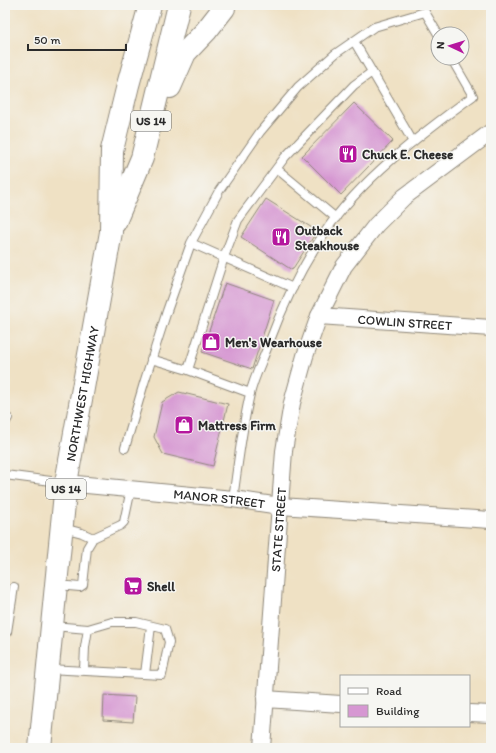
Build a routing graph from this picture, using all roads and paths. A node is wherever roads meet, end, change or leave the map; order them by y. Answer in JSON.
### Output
{"nodes":[{"id":1,"x":150,"y":5,"type":"edge"},
{"id":2,"x":179,"y":5,"type":"edge"},
{"id":3,"x":223,"y":6,"type":"edge"},
{"id":4,"x":433,"y":26,"type":"edge"},
{"id":5,"x":354,"y":41,"type":"junction"},
{"id":6,"x":456,"y":66,"type":"edge"},
{"id":7,"x":372,"y":72,"type":"junction"},
{"id":8,"x":491,"y":132,"type":"edge"},
{"id":9,"x":413,"y":142,"type":"junction"},
{"id":10,"x":142,"y":158,"type":"junction"},
{"id":11,"x":277,"y":168,"type":"junction"},
{"id":12,"x":336,"y":218,"type":"junction"},
{"id":13,"x":111,"y":232,"type":"junction"},
{"id":14,"x":191,"y":242,"type":"junction"},
{"id":15,"x":224,"y":257,"type":"junction"},
{"id":16,"x":293,"y":288,"type":"junction"},
{"id":17,"x":319,"y":316,"type":"junction"},
{"id":18,"x":491,"y":328,"type":"edge"},
{"id":19,"x":151,"y":359,"type":"junction"},
{"id":20,"x":188,"y":370,"type":"junction"},
{"id":21,"x":250,"y":393,"type":"junction"},
{"id":22,"x":125,"y":448,"type":"dead end"},
{"id":23,"x":5,"y":476,"type":"edge"},
{"id":24,"x":66,"y":483,"type":"junction"},
{"id":25,"x":131,"y":489,"type":"junction"},
{"id":26,"x":233,"y":499,"type":"junction"},
{"id":27,"x":280,"y":506,"type":"junction"},
{"id":28,"x":491,"y":520,"type":"edge"},
{"id":29,"x":62,"y":528,"type":"junction"},
{"id":30,"x":93,"y":538,"type":"junction"},
{"id":31,"x":56,"y":585,"type":"junction"},
{"id":32,"x":14,"y":587,"type":"dead end"},
{"id":33,"x":52,"y":626,"type":"junction"},
{"id":34,"x":151,"y":626,"type":"junction"},
{"id":35,"x":88,"y":628,"type":"junction"},
{"id":36,"x":5,"y":633,"type":"edge"},
{"id":37,"x":48,"y":669,"type":"junction"},
{"id":38,"x":84,"y":670,"type":"junction"},
{"id":39,"x":145,"y":674,"type":"junction"},
{"id":40,"x":265,"y":699,"type":"junction"},
{"id":41,"x":340,"y":704,"type":"edge"},
{"id":42,"x":470,"y":713,"type":"edge"},
{"id":43,"x":491,"y":714,"type":"edge"},
{"id":44,"x":40,"y":748,"type":"edge"},
{"id":45,"x":262,"y":748,"type":"edge"}],
"edges":[{"from":1,"to":13,"type":"main road","name":"NORTHWEST HIGHWAY","number":"US 14"},
{"from":2,"to":10,"type":"main road","name":"NORTHWEST HIGHWAY","number":"US 14"},
{"from":3,"to":10,"type":"main road"},
{"from":4,"to":5,"type":"lane"},
{"from":5,"to":7,"type":"lane"},
{"from":5,"to":14,"type":"lane"},
{"from":6,"to":9,"type":"lane"},
{"from":7,"to":9,"type":"lane"},
{"from":7,"to":11,"type":"lane"},
{"from":8,"to":17,"type":"street","name":"STATE STREET"},
{"from":9,"to":12,"type":"lane"},
{"from":10,"to":13,"type":"main road","name":"NORTHWEST HIGHWAY","number":"US 14"},
{"from":11,"to":12,"type":"lane"},
{"from":11,"to":15,"type":"lane"},
{"from":12,"to":16,"type":"lane"},
{"from":13,"to":24,"type":"main road","name":"NORTHWEST HIGHWAY","number":"US 14"},
{"from":14,"to":15,"type":"lane"},
{"from":14,"to":19,"type":"lane"},
{"from":15,"to":16,"type":"lane"},
{"from":15,"to":20,"type":"lane"},
{"from":16,"to":21,"type":"lane"},
{"from":17,"to":18,"type":"street","name":"COWLIN STREET"},
{"from":17,"to":27,"type":"street","name":"STATE STREET"},
{"from":19,"to":20,"type":"lane"},
{"from":19,"to":22,"type":"lane"},
{"from":20,"to":21,"type":"lane"},
{"from":21,"to":26,"type":"lane"},
{"from":23,"to":24,"type":"lane"},
{"from":24,"to":25,"type":"street","name":"MANOR STREET"},
{"from":24,"to":29,"type":"main road","name":"NORTHWEST HIGHWAY","number":"US 14"},
{"from":25,"to":26,"type":"street","name":"MANOR STREET"},
{"from":25,"to":30,"type":"lane"},
{"from":26,"to":27,"type":"street","name":"MANOR STREET"},
{"from":27,"to":28,"type":"street","name":"MANOR STREET"},
{"from":27,"to":40,"type":"street","name":"STATE STREET"},
{"from":29,"to":30,"type":"lane"},
{"from":29,"to":31,"type":"main road","name":"NORTHWEST HIGHWAY","number":"US 14"},
{"from":30,"to":31,"type":"lane"},
{"from":31,"to":33,"type":"main road","name":"NORTHWEST HIGHWAY","number":"US 14"},
{"from":32,"to":36,"type":"lane"},
{"from":33,"to":35,"type":"lane"},
{"from":33,"to":37,"type":"main road","name":"NORTHWEST HIGHWAY","number":"US 14"},
{"from":34,"to":35,"type":"lane"},
{"from":34,"to":39,"type":"lane"},
{"from":34,"to":39,"type":"lane"},
{"from":35,"to":38,"type":"lane"},
{"from":37,"to":38,"type":"lane"},
{"from":37,"to":44,"type":"main road","name":"NORTHWEST HIGHWAY","number":"US 14"},
{"from":38,"to":39,"type":"lane"},
{"from":40,"to":41,"type":"street"},
{"from":40,"to":45,"type":"street","name":"STATE STREET"},
{"from":42,"to":43,"type":"street"}]}
